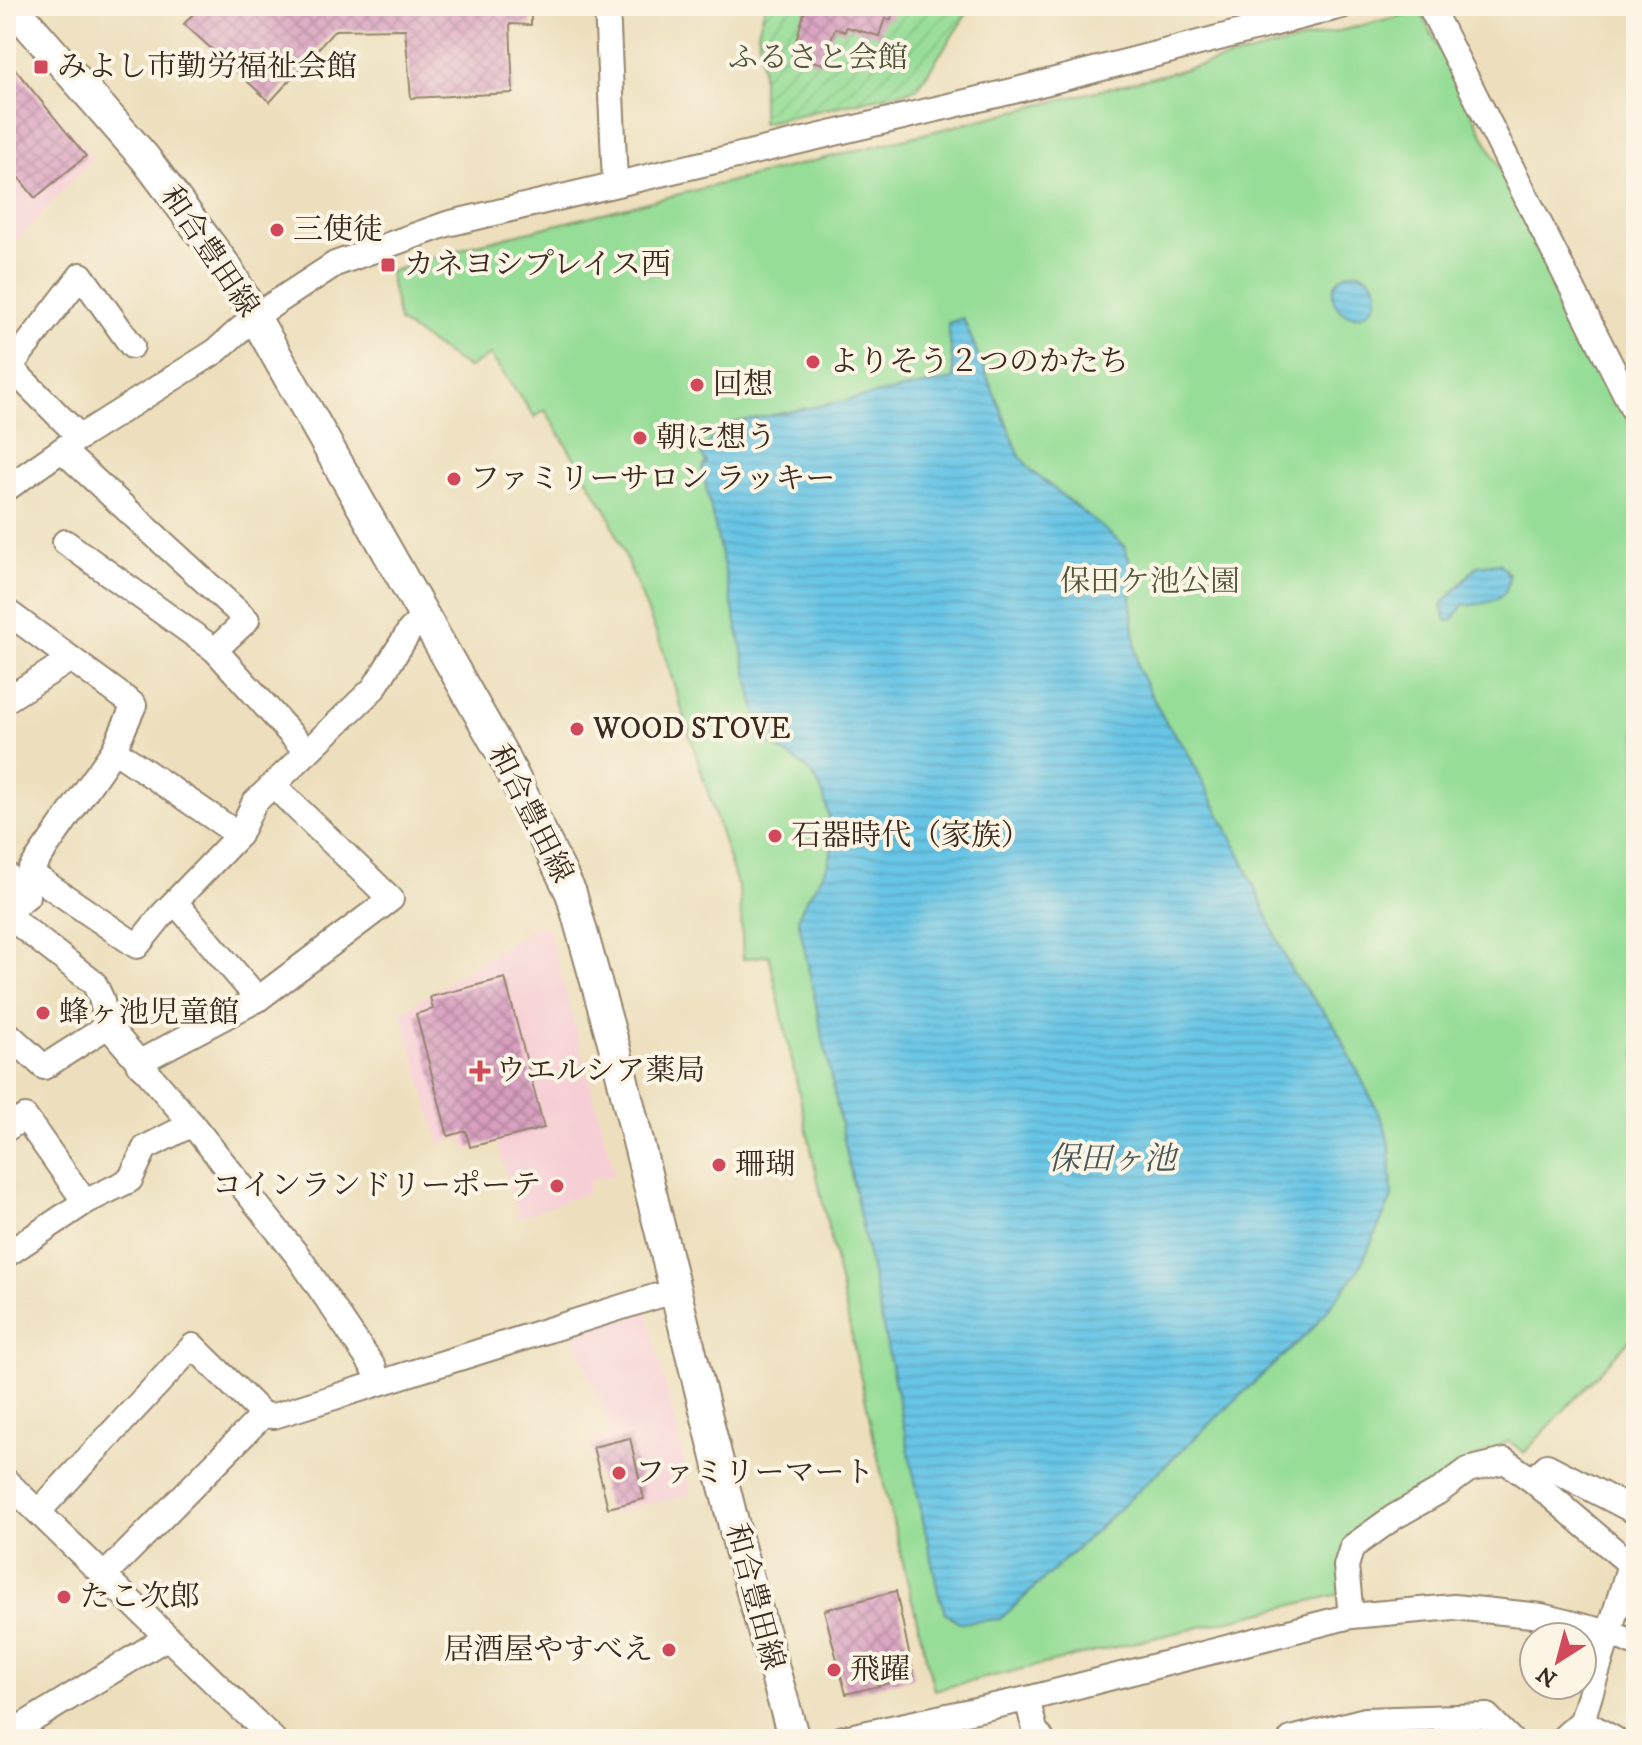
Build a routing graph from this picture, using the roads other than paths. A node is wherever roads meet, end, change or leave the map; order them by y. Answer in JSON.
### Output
{"nodes":[{"id":1,"x":12,"y":6,"type":"edge"},
{"id":2,"x":607,"y":6,"type":"edge"},
{"id":3,"x":1263,"y":6,"type":"edge"},
{"id":4,"x":1342,"y":6,"type":"edge"},
{"id":5,"x":1430,"y":6,"type":"edge"},
{"id":6,"x":1282,"y":22,"type":"junction"},
{"id":7,"x":615,"y":182,"type":"junction"},
{"id":8,"x":254,"y":317,"type":"junction"},
{"id":9,"x":132,"y":346,"type":"dead end"},
{"id":10,"x":1636,"y":415,"type":"edge"},
{"id":11,"x":71,"y":443,"type":"junction"},
{"id":12,"x":6,"y":489,"type":"edge"},
{"id":13,"x":65,"y":542,"type":"dead end"},
{"id":14,"x":6,"y":611,"type":"edge"},
{"id":15,"x":423,"y":618,"type":"junction"},
{"id":16,"x":215,"y":650,"type":"junction"},
{"id":17,"x":71,"y":659,"type":"junction"},
{"id":18,"x":6,"y":700,"type":"edge"},
{"id":19,"x":114,"y":750,"type":"junction"},
{"id":20,"x":307,"y":752,"type":"junction"},
{"id":21,"x":273,"y":785,"type":"junction"},
{"id":22,"x":239,"y":835,"type":"junction"},
{"id":23,"x":6,"y":874,"type":"edge"},
{"id":24,"x":175,"y":902,"type":"junction"},
{"id":25,"x":6,"y":914,"type":"edge"},
{"id":26,"x":258,"y":999,"type":"junction"},
{"id":27,"x":108,"y":1026,"type":"junction"},
{"id":28,"x":6,"y":1032,"type":"edge"},
{"id":29,"x":138,"y":1063,"type":"junction"},
{"id":30,"x":192,"y":1124,"type":"junction"},
{"id":31,"x":6,"y":1129,"type":"edge"},
{"id":32,"x":85,"y":1202,"type":"junction"},
{"id":33,"x":6,"y":1255,"type":"edge"},
{"id":34,"x":676,"y":1293,"type":"junction"},
{"id":35,"x":374,"y":1368,"type":"dead end"},
{"id":36,"x":263,"y":1415,"type":"junction"},
{"id":37,"x":1532,"y":1480,"type":"junction"},
{"id":38,"x":6,"y":1481,"type":"edge"},
{"id":39,"x":38,"y":1512,"type":"junction"},
{"id":40,"x":1636,"y":1512,"type":"edge"},
{"id":41,"x":104,"y":1576,"type":"junction"},
{"id":42,"x":1351,"y":1616,"type":"junction"},
{"id":43,"x":1610,"y":1633,"type":"junction"},
{"id":44,"x":166,"y":1638,"type":"junction"},
{"id":45,"x":1636,"y":1644,"type":"edge"},
{"id":46,"x":1027,"y":1699,"type":"junction"},
{"id":47,"x":1582,"y":1721,"type":"junction"},
{"id":48,"x":6,"y":1736,"type":"edge"},
{"id":49,"x":1032,"y":1736,"type":"edge"},
{"id":50,"x":273,"y":1739,"type":"edge"},
{"id":51,"x":794,"y":1739,"type":"edge"},
{"id":52,"x":840,"y":1739,"type":"edge"},
{"id":53,"x":1291,"y":1739,"type":"edge"},
{"id":54,"x":1510,"y":1739,"type":"edge"},
{"id":55,"x":1562,"y":1739,"type":"edge"},
{"id":56,"x":1614,"y":1739,"type":"edge"}],
"edges":[{"from":1,"to":8,"type":"main road","name":"和合豊田線"},
{"from":2,"to":7,"type":"street"},
{"from":3,"to":6,"type":"street"},
{"from":4,"to":6,"type":"street"},
{"from":5,"to":10,"type":"street"},
{"from":6,"to":7,"type":"street"},
{"from":7,"to":8,"type":"street"},
{"from":8,"to":11,"type":"street"},
{"from":8,"to":15,"type":"main road","name":"和合豊田線"},
{"from":9,"to":11,"type":"street"},
{"from":11,"to":12,"type":"street"},
{"from":11,"to":16,"type":"street"},
{"from":13,"to":16,"type":"street"},
{"from":14,"to":17,"type":"street"},
{"from":15,"to":20,"type":"street"},
{"from":15,"to":34,"type":"main road","name":"和合豊田線"},
{"from":16,"to":20,"type":"street"},
{"from":17,"to":18,"type":"street"},
{"from":17,"to":19,"type":"street"},
{"from":19,"to":22,"type":"street"},
{"from":19,"to":24,"type":"street"},
{"from":20,"to":21,"type":"street"},
{"from":21,"to":22,"type":"street"},
{"from":21,"to":26,"type":"street"},
{"from":22,"to":24,"type":"street"},
{"from":23,"to":25,"type":"street"},
{"from":24,"to":26,"type":"street"},
{"from":25,"to":27,"type":"street"},
{"from":26,"to":29,"type":"street"},
{"from":27,"to":28,"type":"street"},
{"from":27,"to":29,"type":"street"},
{"from":29,"to":30,"type":"street"},
{"from":30,"to":32,"type":"street"},
{"from":30,"to":35,"type":"street"},
{"from":31,"to":32,"type":"street"},
{"from":32,"to":33,"type":"street"},
{"from":34,"to":36,"type":"street"},
{"from":34,"to":51,"type":"main road","name":"和合豊田線"},
{"from":36,"to":39,"type":"street"},
{"from":36,"to":41,"type":"street"},
{"from":37,"to":40,"type":"street"},
{"from":37,"to":42,"type":"street"},
{"from":37,"to":43,"type":"street"},
{"from":38,"to":39,"type":"street"},
{"from":39,"to":41,"type":"street"},
{"from":41,"to":44,"type":"street"},
{"from":42,"to":43,"type":"street"},
{"from":42,"to":46,"type":"street"},
{"from":43,"to":45,"type":"street"},
{"from":43,"to":47,"type":"street"},
{"from":44,"to":48,"type":"street"},
{"from":44,"to":50,"type":"street"},
{"from":46,"to":49,"type":"street"},
{"from":46,"to":52,"type":"street"},
{"from":47,"to":55,"type":"street"},
{"from":47,"to":56,"type":"street"},
{"from":53,"to":54,"type":"street"}]}
